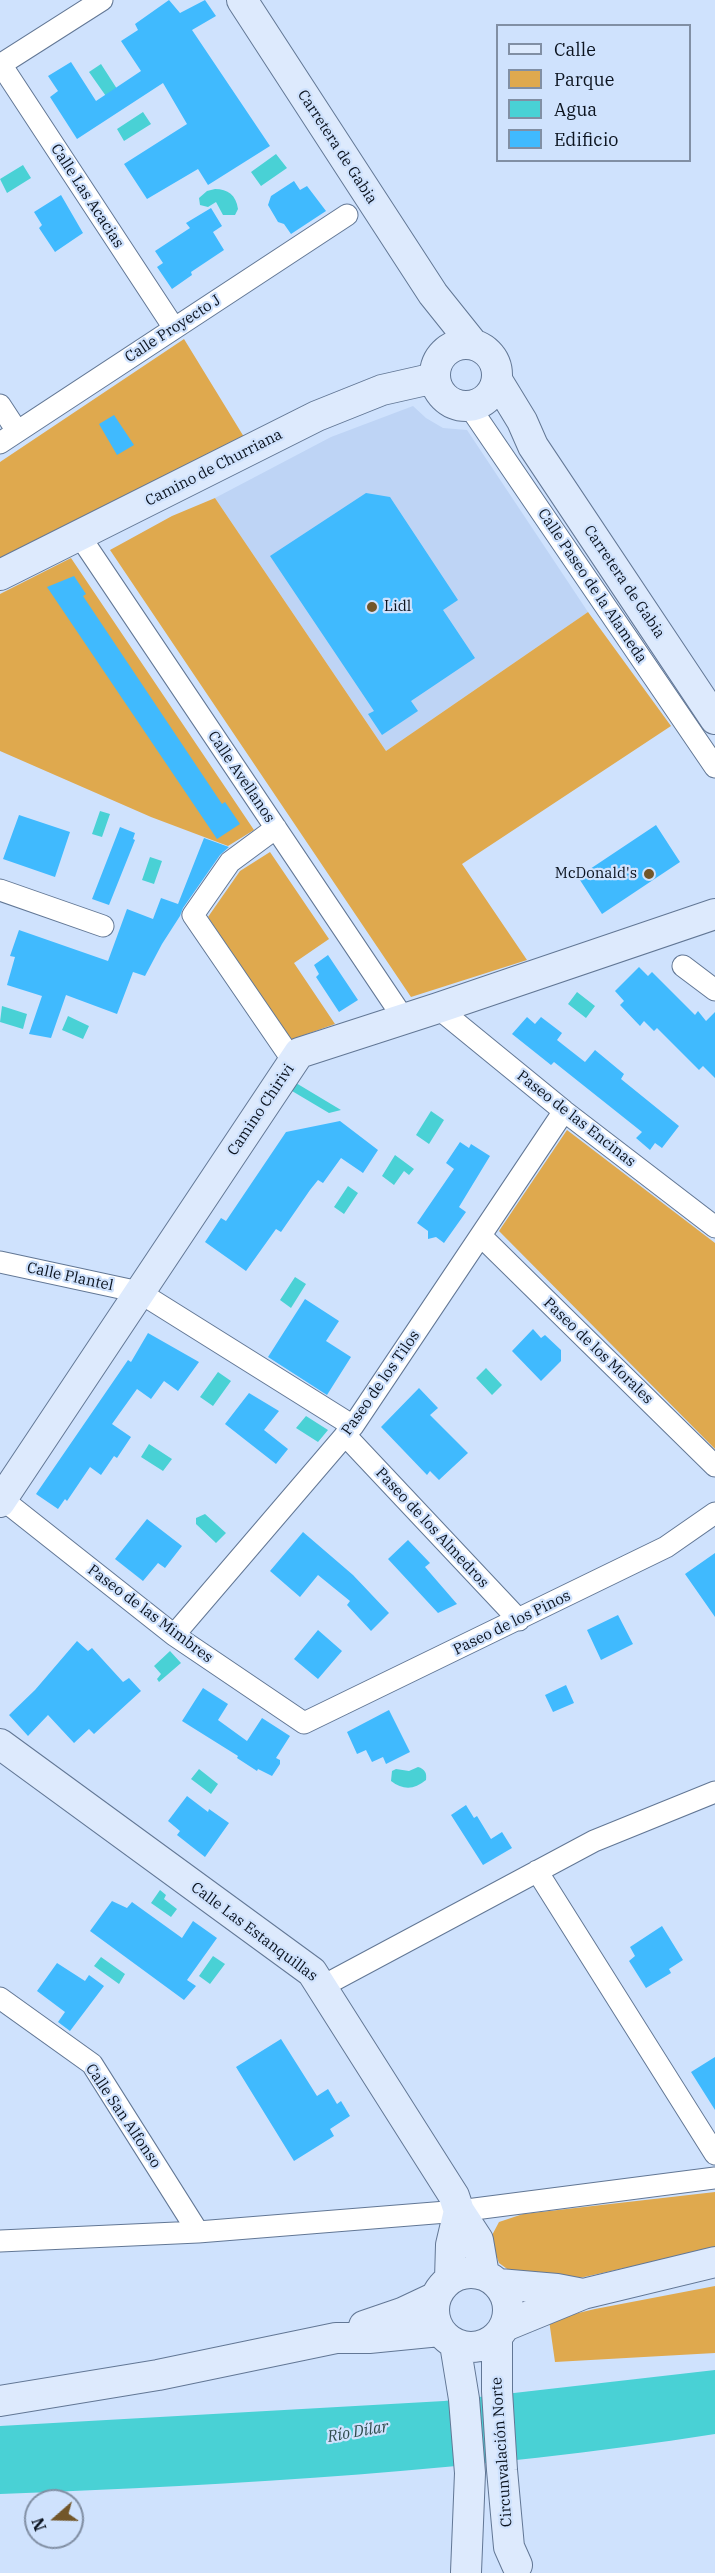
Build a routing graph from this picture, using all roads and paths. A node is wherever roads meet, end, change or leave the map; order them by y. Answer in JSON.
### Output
{"nodes":[{"id":1,"x":102,"y":0,"type":"edge"},
{"id":2,"x":242,"y":0,"type":"edge"},
{"id":3,"x":0,"y":64,"type":"edge"},
{"id":4,"x":346,"y":215,"type":"dead end"},
{"id":5,"x":433,"y":294,"type":"junction"},
{"id":6,"x":174,"y":328,"type":"junction"},
{"id":7,"x":472,"y":344,"type":"junction"},
{"id":8,"x":439,"y":366,"type":"junction"},
{"id":9,"x":497,"y":380,"type":"junction"},
{"id":10,"x":0,"y":405,"type":"edge"},
{"id":11,"x":473,"y":405,"type":"junction"},
{"id":12,"x":9,"y":437,"type":"edge"},
{"id":13,"x":533,"y":446,"type":"junction"},
{"id":14,"x":79,"y":535,"type":"junction"},
{"id":15,"x":0,"y":575,"type":"edge"},
{"id":16,"x":715,"y":719,"type":"edge"},
{"id":17,"x":715,"y":767,"type":"edge"},
{"id":18,"x":276,"y":828,"type":"junction"},
{"id":19,"x":0,"y":890,"type":"edge"},
{"id":20,"x":715,"y":914,"type":"edge"},
{"id":21,"x":103,"y":926,"type":"dead end"},
{"id":22,"x":683,"y":966,"type":"dead end"},
{"id":23,"x":715,"y":990,"type":"edge"},
{"id":24,"x":438,"y":1008,"type":"junction"},
{"id":25,"x":404,"y":1019,"type":"junction"},
{"id":26,"x":293,"y":1061,"type":"junction"},
{"id":27,"x":564,"y":1111,"type":"junction"},
{"id":28,"x":715,"y":1227,"type":"edge"},
{"id":29,"x":481,"y":1236,"type":"junction"},
{"id":30,"x":0,"y":1262,"type":"edge"},
{"id":31,"x":139,"y":1292,"type":"junction"},
{"id":32,"x":349,"y":1431,"type":"junction"},
{"id":33,"x":715,"y":1466,"type":"edge"},
{"id":34,"x":1,"y":1501,"type":"edge"},
{"id":35,"x":715,"y":1513,"type":"edge"},
{"id":36,"x":519,"y":1620,"type":"junction"},
{"id":37,"x":174,"y":1635,"type":"junction"},
{"id":38,"x":304,"y":1723,"type":"joint"},
{"id":39,"x":0,"y":1744,"type":"edge"},
{"id":40,"x":715,"y":1792,"type":"edge"},
{"id":41,"x":537,"y":1870,"type":"junction"},
{"id":42,"x":323,"y":1986,"type":"junction"},
{"id":43,"x":0,"y":1998,"type":"edge"},
{"id":44,"x":715,"y":2154,"type":"edge"},
{"id":45,"x":715,"y":2178,"type":"edge"},
{"id":46,"x":459,"y":2211,"type":"junction"},
{"id":47,"x":198,"y":2232,"type":"junction"},
{"id":48,"x":0,"y":2241,"type":"edge"},
{"id":49,"x":715,"y":2262,"type":"edge"},
{"id":50,"x":491,"y":2280,"type":"junction"},
{"id":51,"x":443,"y":2288,"type":"junction"},
{"id":52,"x":583,"y":2294,"type":"junction"},
{"id":53,"x":501,"y":2332,"type":"junction"},
{"id":54,"x":448,"y":2337,"type":"junction"},
{"id":55,"x":336,"y":2338,"type":"junction"},
{"id":56,"x":0,"y":2401,"type":"edge"},
{"id":57,"x":522,"y":2569,"type":"edge"},
{"id":58,"x":466,"y":2573,"type":"edge"}],
"edges":[{"from":1,"to":3,"type":"street"},
{"from":2,"to":5,"type":"street","name":"Carretera de Gabia"},
{"from":3,"to":6,"type":"street","name":"Calle Las Acacias"},
{"from":4,"to":6,"type":"street","name":"Calle Proyecto J"},
{"from":5,"to":7,"type":"street","name":"Carretera de Gabia"},
{"from":5,"to":8,"type":"street","name":"Carretera de Gabia"},
{"from":6,"to":12,"type":"street","name":"Calle Proyecto J"},
{"from":7,"to":8,"type":"street"},
{"from":7,"to":9,"type":"street"},
{"from":8,"to":11,"type":"street"},
{"from":8,"to":14,"type":"street","name":"Camino de Churriana"},
{"from":9,"to":11,"type":"street"},
{"from":9,"to":13,"type":"street","name":"Carretera de Gabia"},
{"from":10,"to":12,"type":"street"},
{"from":11,"to":13,"type":"street","name":"Carretera de Gabia"},
{"from":11,"to":17,"type":"street","name":"Calle Paseo de la Alameda"},
{"from":13,"to":16,"type":"street","name":"Carretera de Gabia"},
{"from":14,"to":15,"type":"street","name":"Camino de Churriana"},
{"from":14,"to":18,"type":"street","name":"Calle Avellanos"},
{"from":18,"to":25,"type":"street","name":"Calle Avellanos"},
{"from":18,"to":26,"type":"street"},
{"from":19,"to":21,"type":"street"},
{"from":20,"to":24,"type":"street","name":"Camino Chirivi"},
{"from":22,"to":23,"type":"street"},
{"from":24,"to":25,"type":"street","name":"Camino Chirivi"},
{"from":24,"to":27,"type":"street","name":"Paseo de las Encinas"},
{"from":25,"to":26,"type":"street","name":"Camino Chirivi"},
{"from":26,"to":31,"type":"street","name":"Camino Chirivi"},
{"from":27,"to":28,"type":"street","name":"Paseo de las Encinas"},
{"from":27,"to":29,"type":"street","name":"Paseo de los Tilos"},
{"from":29,"to":32,"type":"street","name":"Paseo de los Tilos"},
{"from":29,"to":33,"type":"street","name":"Paseo de los Morales"},
{"from":30,"to":31,"type":"street","name":"Calle Plantel"},
{"from":31,"to":32,"type":"street","name":"Paseo de los Almedros"},
{"from":31,"to":34,"type":"street","name":"Camino Chirivi"},
{"from":32,"to":36,"type":"street","name":"Paseo de los Almedros"},
{"from":32,"to":37,"type":"street","name":"Paseo de los Tilos"},
{"from":34,"to":37,"type":"street","name":"Paseo de las Mimbres"},
{"from":35,"to":36,"type":"street","name":"Paseo de los Pinos"},
{"from":36,"to":38,"type":"street","name":"Paseo de los Pinos"},
{"from":37,"to":38,"type":"street","name":"Paseo de las Mimbres"},
{"from":39,"to":42,"type":"street","name":"Calle Las Estanquillas"},
{"from":40,"to":41,"type":"street"},
{"from":41,"to":42,"type":"street"},
{"from":41,"to":44,"type":"street"},
{"from":42,"to":46,"type":"street","name":"Calle Las Estanquillas"},
{"from":43,"to":47,"type":"street","name":"Calle San Alfonso"},
{"from":45,"to":46,"type":"street"},
{"from":46,"to":47,"type":"street"},
{"from":46,"to":50,"type":"street","name":"Calle Las Estanquillas"},
{"from":46,"to":51,"type":"street"},
{"from":47,"to":48,"type":"street"},
{"from":49,"to":52,"type":"street"},
{"from":50,"to":51,"type":"street"},
{"from":50,"to":52,"type":"street"},
{"from":50,"to":53,"type":"street"},
{"from":51,"to":54,"type":"street"},
{"from":51,"to":55,"type":"street"},
{"from":52,"to":53,"type":"street"},
{"from":53,"to":54,"type":"street"},
{"from":53,"to":57,"type":"street","name":"Circunvalación Norte"},
{"from":54,"to":55,"type":"street"},
{"from":54,"to":58,"type":"street"},
{"from":55,"to":56,"type":"street"},
{"from":57,"to":58,"type":"street"}]}
